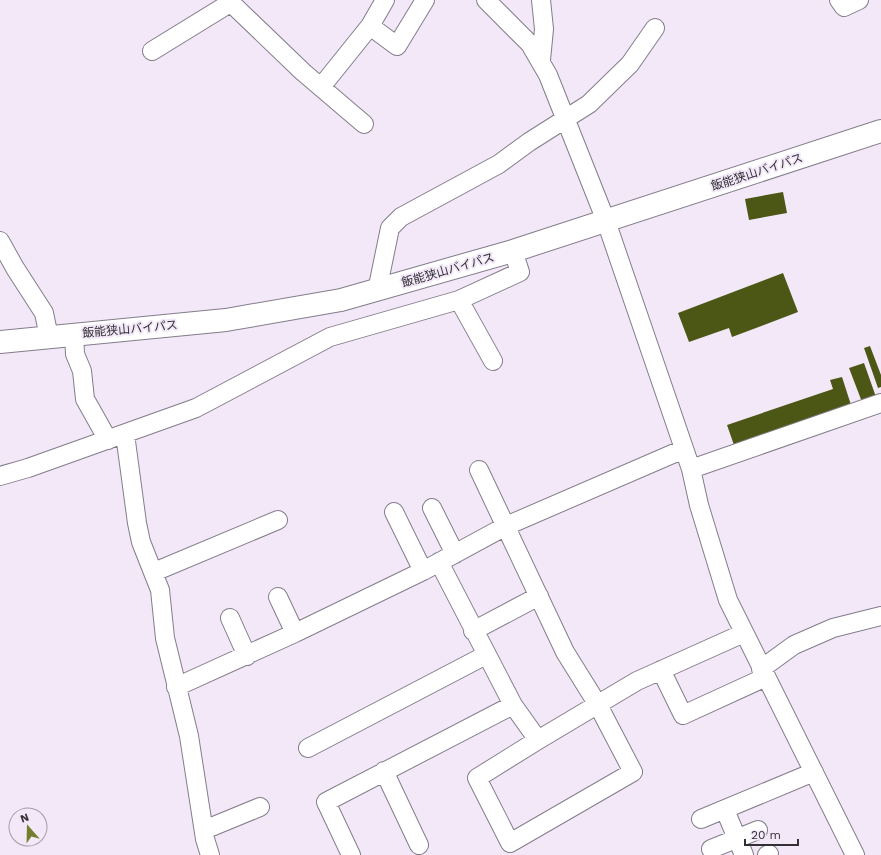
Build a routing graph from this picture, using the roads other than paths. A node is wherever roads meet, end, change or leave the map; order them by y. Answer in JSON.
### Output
{"nodes":[{"id":1,"x":385,"y":0,"type":"edge"},
{"id":2,"x":425,"y":0,"type":"edge"},
{"id":3,"x":486,"y":0,"type":"edge"},
{"id":4,"x":541,"y":0,"type":"edge"},
{"id":5,"x":839,"y":0,"type":"edge"},
{"id":6,"x":859,"y":0,"type":"edge"},
{"id":7,"x":229,"y":1,"type":"edge"},
{"id":8,"x":370,"y":26,"type":"junction"},
{"id":9,"x":655,"y":28,"type":"dead end"},
{"id":10,"x":152,"y":51,"type":"dead end"},
{"id":11,"x":541,"y":60,"type":"junction"},
{"id":12,"x":320,"y":87,"type":"junction"},
{"id":13,"x":566,"y":119,"type":"junction"},
{"id":14,"x":364,"y":124,"type":"dead end"},
{"id":15,"x":881,"y":131,"type":"edge"},
{"id":16,"x":606,"y":221,"type":"junction"},
{"id":17,"x":0,"y":241,"type":"edge"},
{"id":18,"x":513,"y":251,"type":"junction"},
{"id":19,"x":377,"y":291,"type":"junction"},
{"id":20,"x":459,"y":300,"type":"junction"},
{"id":21,"x":74,"y":334,"type":"junction"},
{"id":22,"x":50,"y":337,"type":"junction"},
{"id":23,"x":0,"y":342,"type":"edge"},
{"id":24,"x":493,"y":362,"type":"dead end"},
{"id":25,"x":881,"y":403,"type":"edge"},
{"id":26,"x":126,"y":434,"type":"junction"},
{"id":27,"x":108,"y":440,"type":"junction"},
{"id":28,"x":684,"y":449,"type":"junction"},
{"id":29,"x":691,"y":469,"type":"junction"},
{"id":30,"x":479,"y":470,"type":"dead end"},
{"id":31,"x":0,"y":476,"type":"edge"},
{"id":32,"x":432,"y":508,"type":"dead end"},
{"id":33,"x":394,"y":512,"type":"dead end"},
{"id":34,"x":278,"y":520,"type":"dead end"},
{"id":35,"x":506,"y":526,"type":"junction"},
{"id":36,"x":454,"y":554,"type":"junction"},
{"id":37,"x":438,"y":562,"type":"junction"},
{"id":38,"x":423,"y":571,"type":"junction"},
{"id":39,"x":154,"y":572,"type":"junction"},
{"id":40,"x":539,"y":596,"type":"junction"},
{"id":41,"x":278,"y":597,"type":"dead end"},
{"id":42,"x":881,"y":616,"type":"edge"},
{"id":43,"x":230,"y":618,"type":"dead end"},
{"id":44,"x":473,"y":631,"type":"junction"},
{"id":45,"x":296,"y":633,"type":"junction"},
{"id":46,"x":744,"y":633,"type":"junction"},
{"id":47,"x":486,"y":655,"type":"junction"},
{"id":48,"x":248,"y":656,"type":"junction"},
{"id":49,"x":661,"y":670,"type":"junction"},
{"id":50,"x":764,"y":673,"type":"junction"},
{"id":51,"x":176,"y":687,"type":"junction"},
{"id":52,"x":513,"y":705,"type":"junction"},
{"id":53,"x":598,"y":705,"type":"junction"},
{"id":54,"x":538,"y":740,"type":"junction"},
{"id":55,"x":308,"y":748,"type":"dead end"},
{"id":56,"x":384,"y":771,"type":"junction"},
{"id":57,"x":814,"y":772,"type":"junction"},
{"id":58,"x":260,"y":807,"type":"dead end"},
{"id":59,"x":724,"y":810,"type":"junction"},
{"id":60,"x":701,"y":819,"type":"dead end"},
{"id":61,"x":204,"y":830,"type":"junction"},
{"id":62,"x":758,"y":830,"type":"dead end"},
{"id":63,"x":737,"y":838,"type":"junction"},
{"id":64,"x":419,"y":845,"type":"dead end"},
{"id":65,"x":711,"y":849,"type":"dead end"},
{"id":66,"x":210,"y":855,"type":"edge"},
{"id":67,"x":351,"y":855,"type":"edge"},
{"id":68,"x":744,"y":855,"type":"edge"},
{"id":69,"x":855,"y":855,"type":"edge"}],
"edges":[{"from":1,"to":8,"type":"street"},
{"from":2,"to":8,"type":"street"},
{"from":3,"to":11,"type":"street"},
{"from":4,"to":11,"type":"street"},
{"from":5,"to":6,"type":"street"},
{"from":7,"to":10,"type":"street"},
{"from":7,"to":12,"type":"street"},
{"from":8,"to":12,"type":"street"},
{"from":9,"to":13,"type":"street"},
{"from":11,"to":13,"type":"street"},
{"from":12,"to":14,"type":"street"},
{"from":13,"to":16,"type":"street"},
{"from":13,"to":19,"type":"street"},
{"from":15,"to":16,"type":"highway","name":"飯能狭山バイパス"},
{"from":16,"to":18,"type":"highway","name":"飯能狭山バイパス"},
{"from":16,"to":28,"type":"street"},
{"from":17,"to":22,"type":"street"},
{"from":18,"to":19,"type":"highway","name":"飯能狭山バイパス"},
{"from":18,"to":20,"type":"street"},
{"from":19,"to":21,"type":"highway","name":"飯能狭山バイパス"},
{"from":20,"to":24,"type":"street"},
{"from":20,"to":26,"type":"street"},
{"from":21,"to":22,"type":"highway","name":"飯能狭山バイパス"},
{"from":21,"to":27,"type":"street"},
{"from":22,"to":23,"type":"highway","name":"飯能狭山バイパス"},
{"from":25,"to":29,"type":"street"},
{"from":26,"to":27,"type":"street"},
{"from":26,"to":39,"type":"street"},
{"from":27,"to":31,"type":"street"},
{"from":28,"to":29,"type":"street"},
{"from":28,"to":35,"type":"street"},
{"from":29,"to":46,"type":"street"},
{"from":30,"to":35,"type":"street"},
{"from":32,"to":36,"type":"street"},
{"from":33,"to":38,"type":"street"},
{"from":34,"to":39,"type":"street"},
{"from":35,"to":36,"type":"street"},
{"from":35,"to":40,"type":"street"},
{"from":36,"to":37,"type":"street"},
{"from":37,"to":38,"type":"street"},
{"from":37,"to":44,"type":"street"},
{"from":38,"to":45,"type":"street"},
{"from":39,"to":51,"type":"street"},
{"from":40,"to":44,"type":"street"},
{"from":40,"to":53,"type":"street"},
{"from":41,"to":45,"type":"street"},
{"from":42,"to":50,"type":"street"},
{"from":43,"to":48,"type":"street"},
{"from":44,"to":47,"type":"street"},
{"from":45,"to":48,"type":"street"},
{"from":46,"to":49,"type":"street"},
{"from":46,"to":50,"type":"street"},
{"from":47,"to":52,"type":"street"},
{"from":47,"to":55,"type":"street"},
{"from":48,"to":51,"type":"street"},
{"from":49,"to":50,"type":"street"},
{"from":49,"to":53,"type":"street"},
{"from":50,"to":57,"type":"street"},
{"from":51,"to":61,"type":"street"},
{"from":52,"to":54,"type":"street"},
{"from":52,"to":56,"type":"street"},
{"from":53,"to":54,"type":"street"},
{"from":53,"to":54,"type":"street"},
{"from":56,"to":64,"type":"street"},
{"from":56,"to":67,"type":"street"},
{"from":57,"to":59,"type":"street"},
{"from":57,"to":69,"type":"street"},
{"from":58,"to":61,"type":"street"},
{"from":59,"to":60,"type":"street"},
{"from":59,"to":63,"type":"street"},
{"from":61,"to":66,"type":"street"},
{"from":62,"to":63,"type":"street"},
{"from":63,"to":65,"type":"street"},
{"from":63,"to":68,"type":"street"}]}
